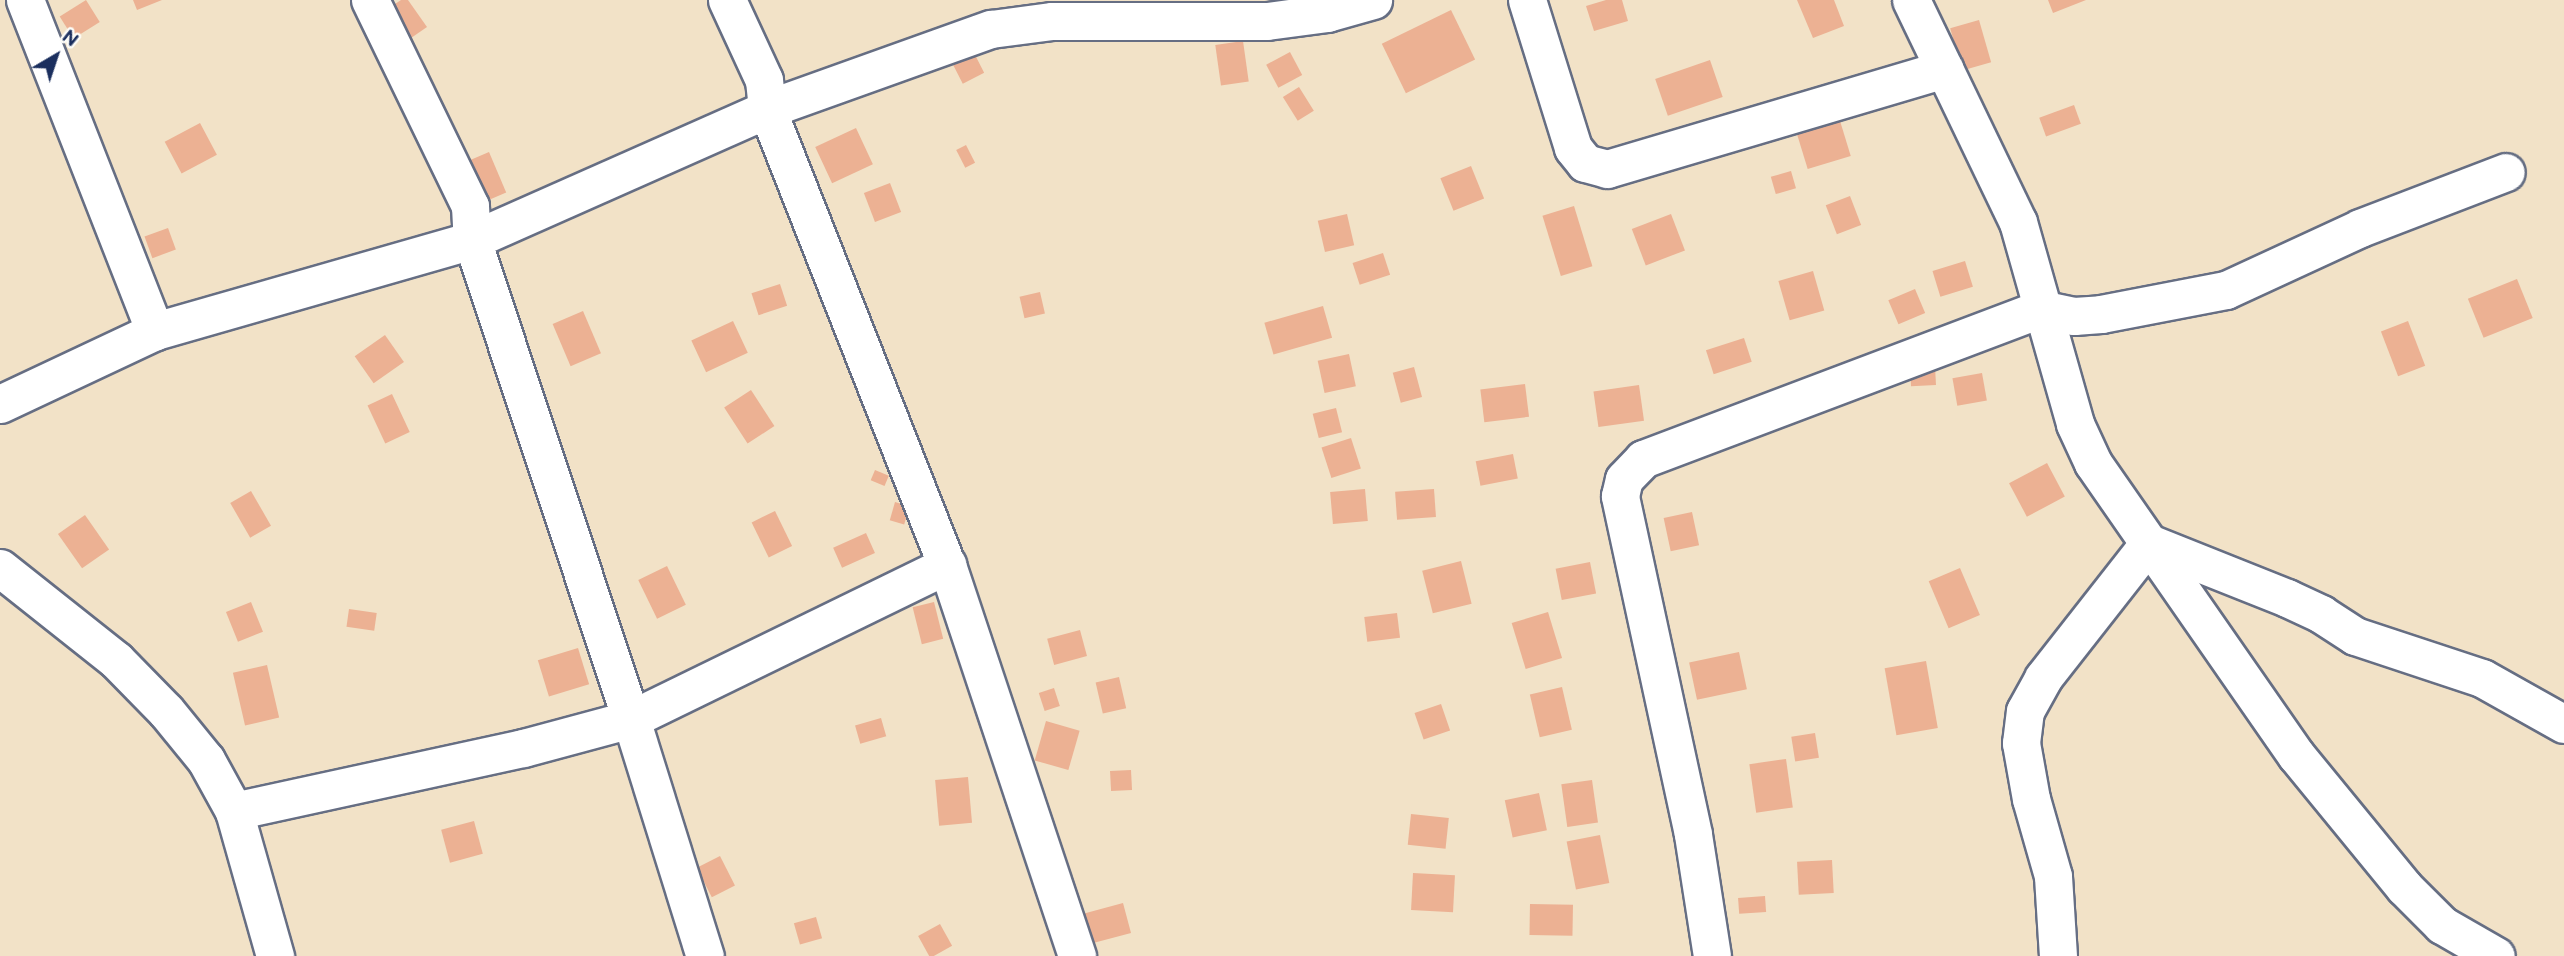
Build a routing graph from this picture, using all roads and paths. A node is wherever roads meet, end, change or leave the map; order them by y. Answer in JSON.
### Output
{"nodes":[{"id":1,"x":25,"y":0,"type":"edge"},
{"id":2,"x":370,"y":0,"type":"edge"},
{"id":3,"x":727,"y":0,"type":"edge"},
{"id":4,"x":1373,"y":0,"type":"edge"},
{"id":5,"x":1527,"y":0,"type":"edge"},
{"id":6,"x":1911,"y":0,"type":"edge"},
{"id":7,"x":1944,"y":69,"type":"junction"},
{"id":8,"x":767,"y":109,"type":"junction"},
{"id":9,"x":2506,"y":172,"type":"dead end"},
{"id":10,"x":472,"y":240,"type":"junction"},
{"id":11,"x":2041,"y":309,"type":"junction"},
{"id":12,"x":155,"y":331,"type":"junction"},
{"id":13,"x":0,"y":404,"type":"edge"},
{"id":14,"x":2149,"y":543,"type":"junction"},
{"id":15,"x":947,"y":565,"type":"junction"},
{"id":16,"x":0,"y":568,"type":"edge"},
{"id":17,"x":631,"y":719,"type":"junction"},
{"id":18,"x":2564,"y":724,"type":"edge"},
{"id":19,"x":234,"y":811,"type":"junction"},
{"id":20,"x":275,"y":956,"type":"edge"},
{"id":21,"x":705,"y":956,"type":"edge"},
{"id":22,"x":1077,"y":956,"type":"edge"},
{"id":23,"x":1712,"y":956,"type":"edge"},
{"id":24,"x":2058,"y":956,"type":"edge"},
{"id":25,"x":2496,"y":956,"type":"edge"}],
"edges":[{"from":1,"to":12,"type":"street"},
{"from":2,"to":10,"type":"street"},
{"from":3,"to":8,"type":"street"},
{"from":4,"to":8,"type":"street"},
{"from":5,"to":7,"type":"street"},
{"from":6,"to":7,"type":"street"},
{"from":7,"to":11,"type":"street"},
{"from":8,"to":10,"type":"street"},
{"from":8,"to":15,"type":"street"},
{"from":9,"to":11,"type":"street"},
{"from":10,"to":12,"type":"street"},
{"from":10,"to":17,"type":"street"},
{"from":11,"to":14,"type":"street"},
{"from":11,"to":23,"type":"street"},
{"from":12,"to":13,"type":"street"},
{"from":14,"to":18,"type":"street"},
{"from":14,"to":24,"type":"street"},
{"from":14,"to":25,"type":"street"},
{"from":15,"to":17,"type":"street"},
{"from":15,"to":22,"type":"street"},
{"from":16,"to":19,"type":"street"},
{"from":17,"to":19,"type":"street"},
{"from":17,"to":21,"type":"street"},
{"from":19,"to":20,"type":"street"}]}
